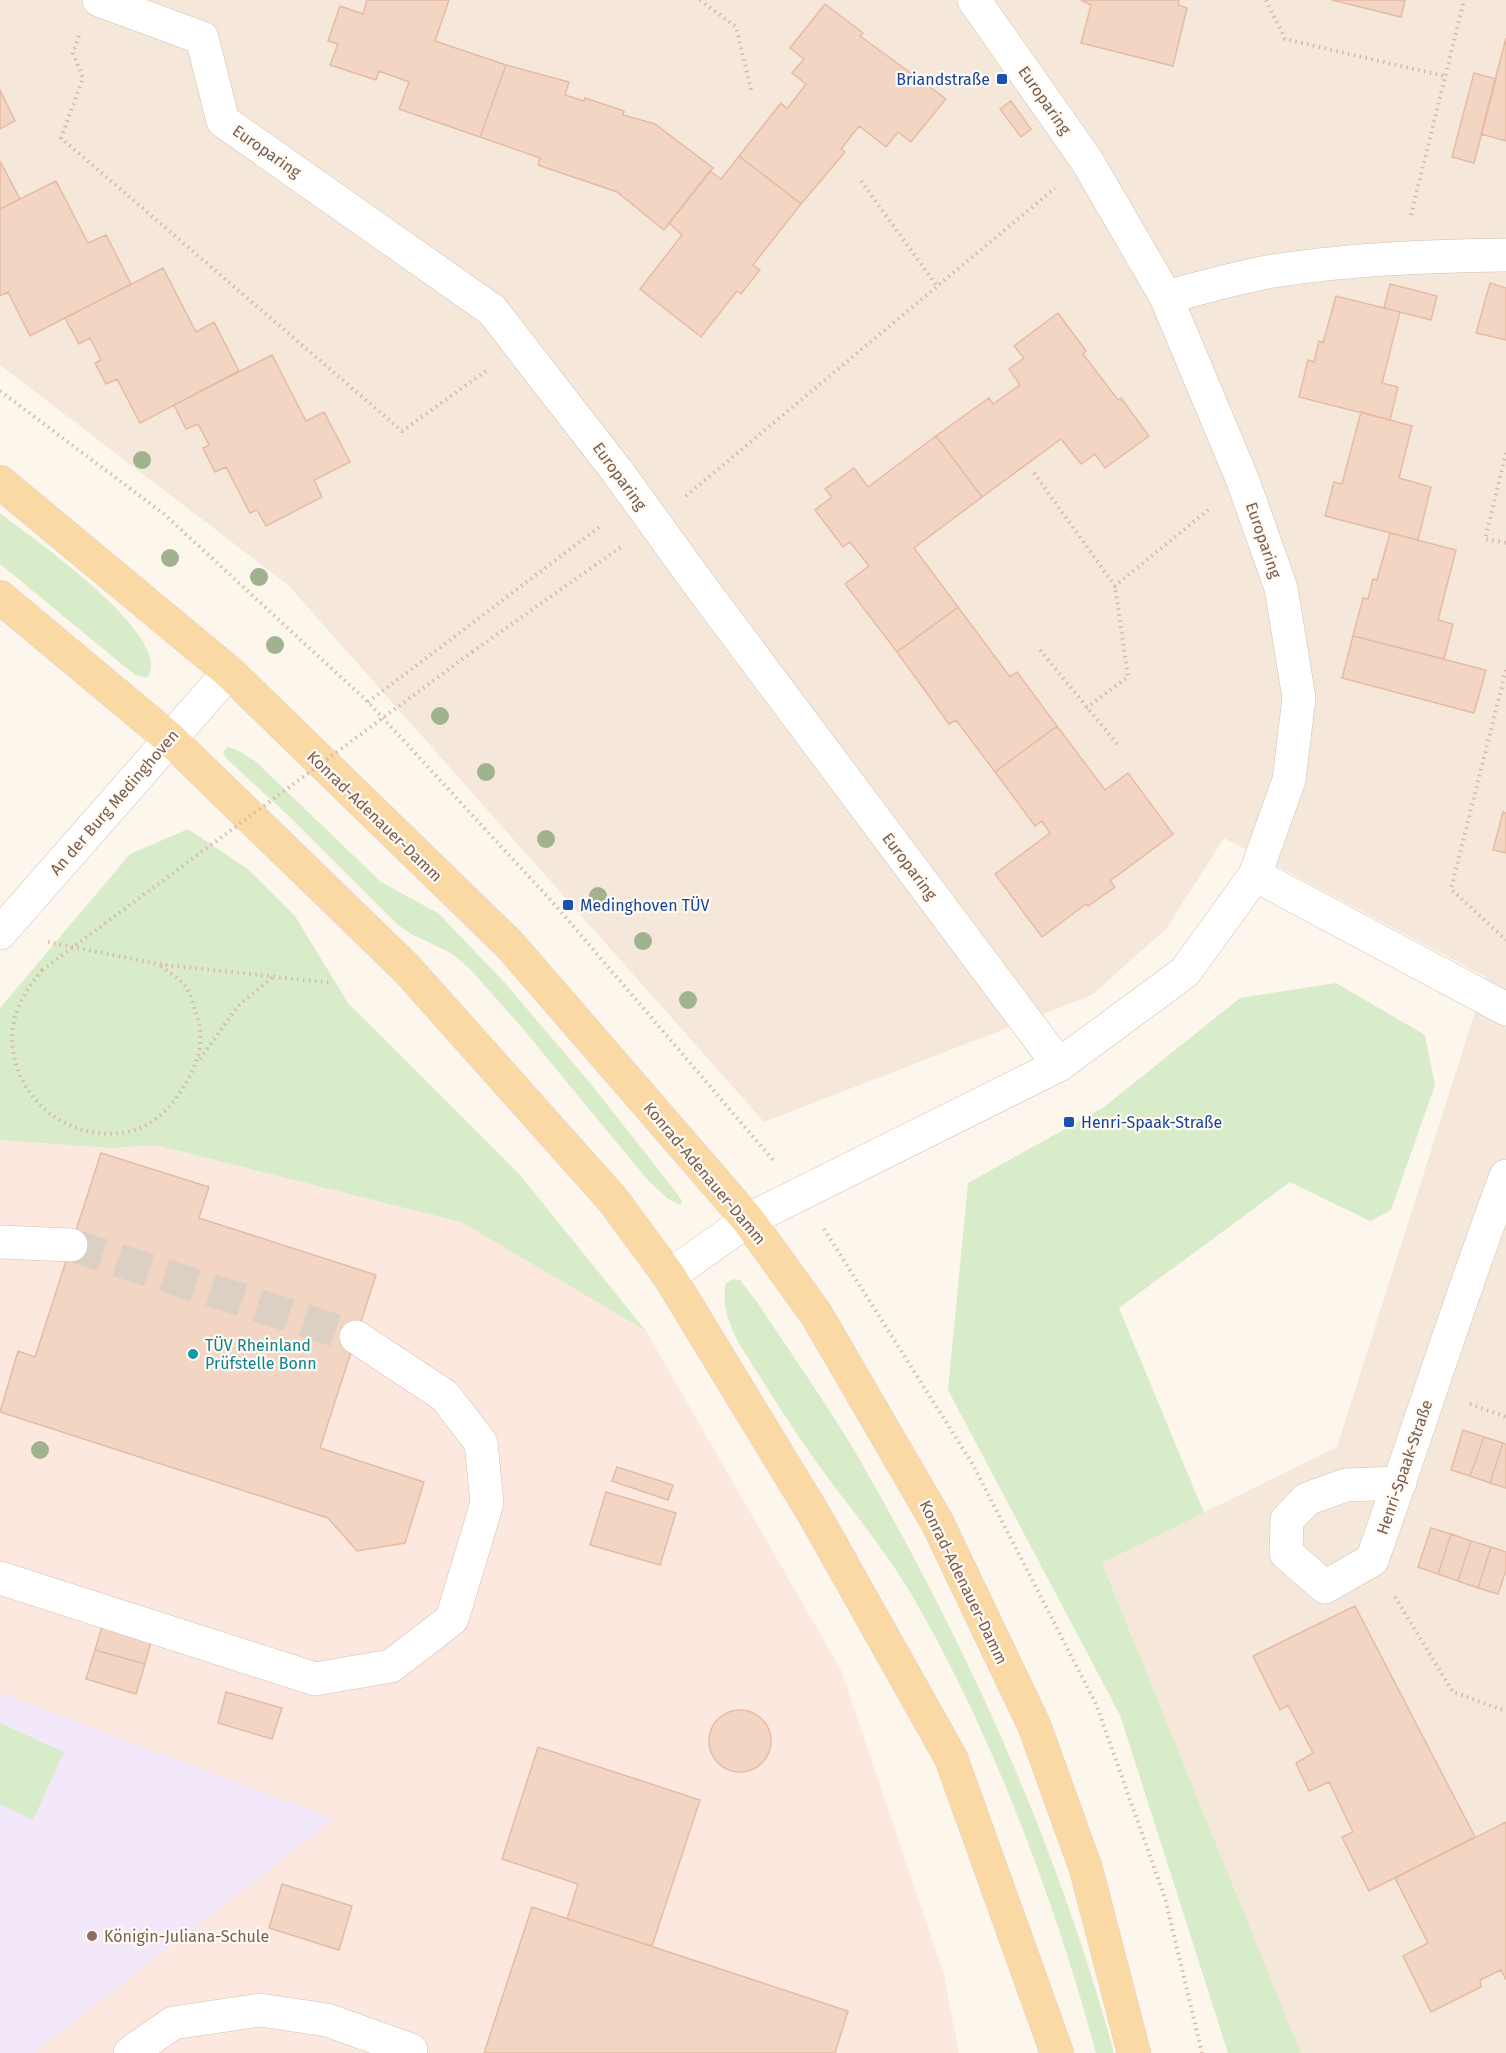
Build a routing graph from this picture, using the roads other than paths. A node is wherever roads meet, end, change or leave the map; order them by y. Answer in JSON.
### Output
{"nodes":[{"id":1,"x":99,"y":0,"type":"edge"},
{"id":2,"x":974,"y":0,"type":"edge"},
{"id":3,"x":1506,"y":255,"type":"edge"},
{"id":4,"x":1166,"y":297,"type":"junction"},
{"id":5,"x":0,"y":482,"type":"edge"},
{"id":6,"x":0,"y":597,"type":"edge"},
{"id":7,"x":229,"y":672,"type":"junction"},
{"id":8,"x":169,"y":738,"type":"junction"},
{"id":9,"x":1256,"y":875,"type":"junction"},
{"id":10,"x":0,"y":933,"type":"edge"},
{"id":11,"x":1506,"y":1009,"type":"edge"},
{"id":12,"x":1059,"y":1065,"type":"junction"},
{"id":13,"x":1506,"y":1176,"type":"edge"},
{"id":14,"x":748,"y":1220,"type":"junction"},
{"id":15,"x":0,"y":1242,"type":"edge"},
{"id":16,"x":71,"y":1245,"type":"tunnel mouth"},
{"id":17,"x":669,"y":1276,"type":"junction"},
{"id":18,"x":356,"y":1337,"type":"tunnel mouth"},
{"id":19,"x":1400,"y":1483,"type":"junction"},
{"id":20,"x":0,"y":1578,"type":"edge"},
{"id":21,"x":130,"y":2053,"type":"edge"},
{"id":22,"x":410,"y":2053,"type":"edge"},
{"id":23,"x":1057,"y":2053,"type":"edge"},
{"id":24,"x":1134,"y":2053,"type":"edge"}],
"edges":[{"from":1,"to":12,"type":"street","name":"Europaring"},
{"from":2,"to":4,"type":"street","name":"Europaring"},
{"from":3,"to":4,"type":"street"},
{"from":4,"to":9,"type":"street","name":"Europaring"},
{"from":5,"to":7,"type":"main road","name":"Konrad-Adenauer-Damm"},
{"from":6,"to":8,"type":"main road"},
{"from":7,"to":8,"type":"street","name":"An der Burg Medinghoven"},
{"from":7,"to":14,"type":"main road","name":"Konrad-Adenauer-Damm"},
{"from":8,"to":10,"type":"street","name":"An der Burg Medinghoven"},
{"from":8,"to":17,"type":"main road"},
{"from":9,"to":11,"type":"street"},
{"from":9,"to":12,"type":"street","name":"Europaring"},
{"from":12,"to":14,"type":"street","name":"Europaring"},
{"from":13,"to":19,"type":"street","name":"Henri-Spaak-Straße"},
{"from":14,"to":17,"type":"street","name":"Europaring"},
{"from":14,"to":24,"type":"main road","name":"Konrad-Adenauer-Damm"},
{"from":15,"to":16,"type":"street"},
{"from":17,"to":23,"type":"main road"},
{"from":18,"to":20,"type":"street"},
{"from":19,"to":19,"type":"street","name":"Henri-Spaak-Straße"},
{"from":21,"to":22,"type":"street"}]}
